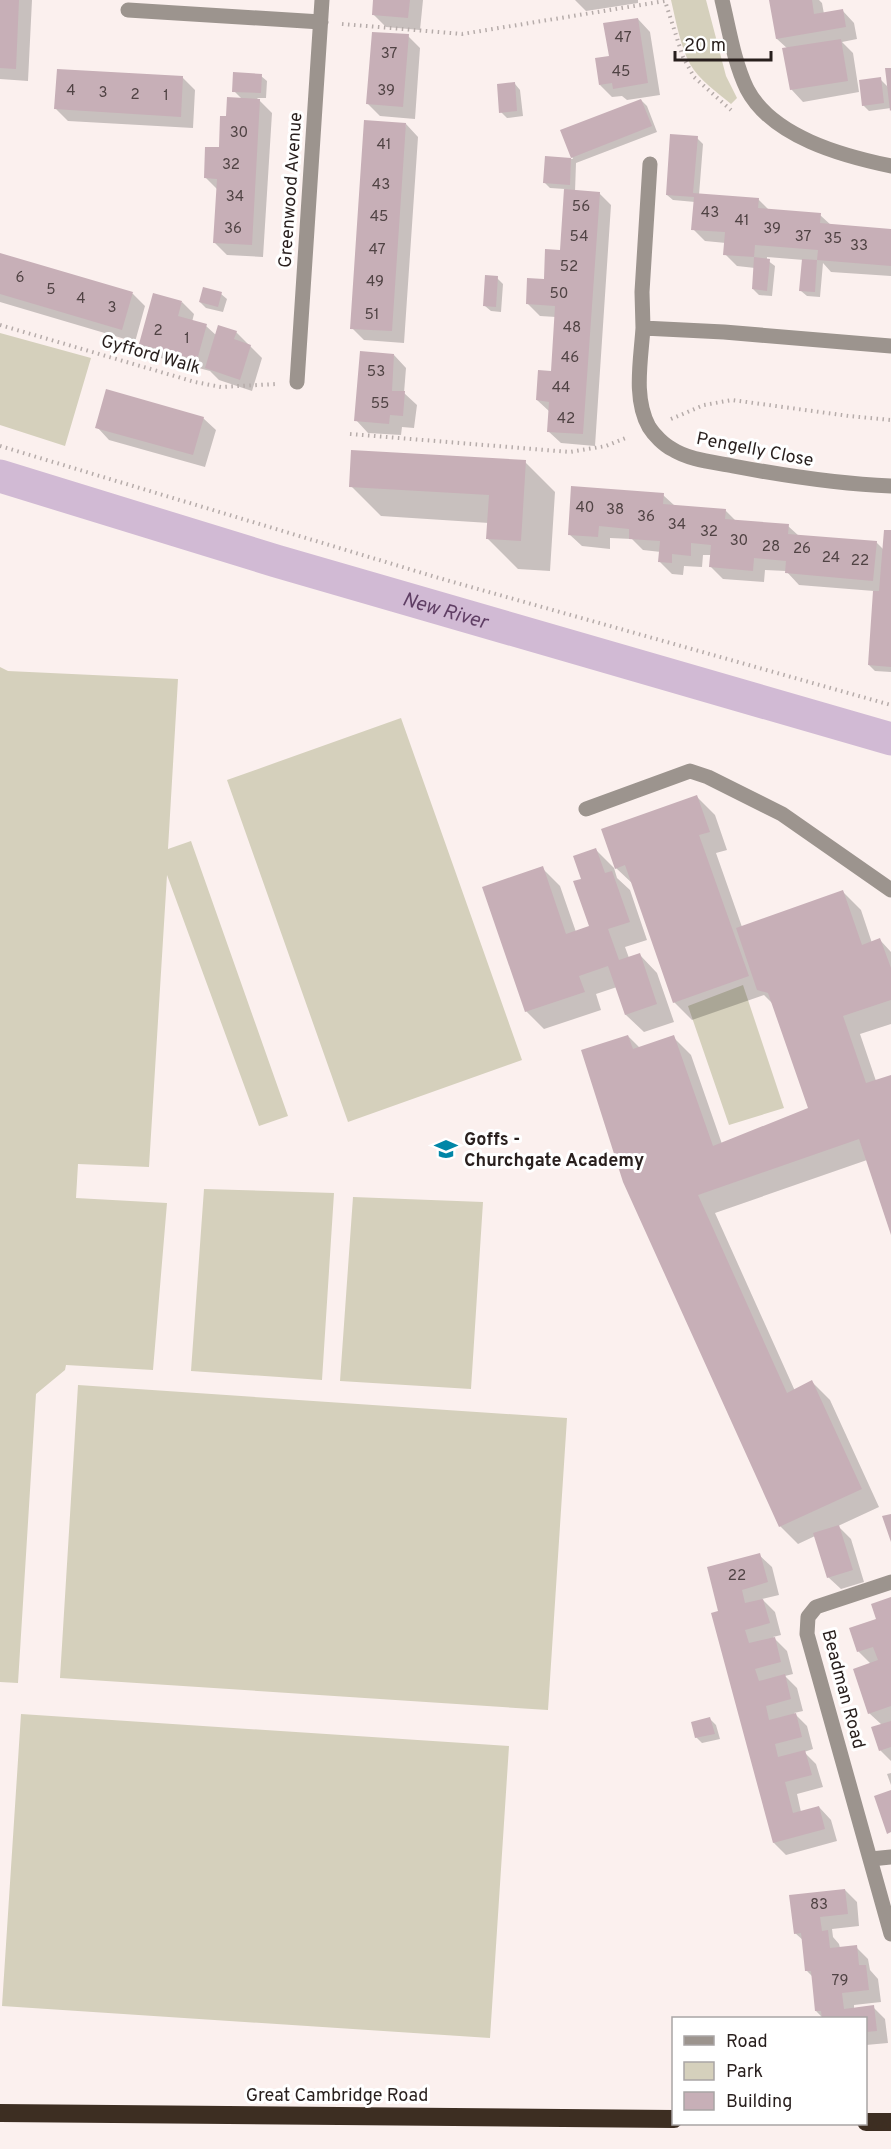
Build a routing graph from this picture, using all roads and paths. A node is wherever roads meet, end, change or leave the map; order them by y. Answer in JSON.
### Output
{"nodes":[{"id":1,"x":322,"y":0,"type":"edge"},
{"id":2,"x":722,"y":0,"type":"edge"},
{"id":3,"x":665,"y":1,"type":"edge"},
{"id":4,"x":128,"y":10,"type":"dead end"},
{"id":5,"x":321,"y":22,"type":"junction"},
{"id":6,"x":764,"y":112,"type":"junction"},
{"id":7,"x":650,"y":164,"type":"dead end"},
{"id":8,"x":891,"y":166,"type":"edge"},
{"id":9,"x":0,"y":326,"type":"edge"},
{"id":10,"x":643,"y":328,"type":"junction"},
{"id":11,"x":891,"y":346,"type":"edge"},
{"id":12,"x":297,"y":382,"type":"joint"},
{"id":13,"x":891,"y":420,"type":"edge"},
{"id":14,"x":650,"y":428,"type":"junction"},
{"id":15,"x":350,"y":435,"type":"dead end"},
{"id":16,"x":0,"y":446,"type":"edge"},
{"id":17,"x":891,"y":486,"type":"edge"},
{"id":18,"x":891,"y":705,"type":"edge"},
{"id":19,"x":586,"y":809,"type":"dead end"},
{"id":20,"x":891,"y":890,"type":"edge"},
{"id":21,"x":891,"y":1582,"type":"edge"},
{"id":22,"x":891,"y":1857,"type":"edge"},
{"id":23,"x":871,"y":1859,"type":"junction"},
{"id":24,"x":891,"y":1934,"type":"edge"},
{"id":25,"x":0,"y":2113,"type":"edge"},
{"id":26,"x":672,"y":2119,"type":"edge"},
{"id":27,"x":867,"y":2122,"type":"edge"},
{"id":28,"x":891,"y":2122,"type":"edge"}],
"edges":[{"from":1,"to":5,"type":"street","name":"Greenwood Avenue"},
{"from":2,"to":6,"type":"street"},
{"from":3,"to":5,"type":"path"},
{"from":3,"to":6,"type":"path"},
{"from":4,"to":5,"type":"street"},
{"from":5,"to":12,"type":"street","name":"Greenwood Avenue"},
{"from":6,"to":8,"type":"street"},
{"from":7,"to":10,"type":"street","name":"Pengelly Close"},
{"from":9,"to":12,"type":"path","name":"Gyfford Walk"},
{"from":10,"to":11,"type":"street"},
{"from":10,"to":14,"type":"street","name":"Pengelly Close"},
{"from":13,"to":14,"type":"path"},
{"from":14,"to":15,"type":"path"},
{"from":14,"to":17,"type":"street","name":"Pengelly Close"},
{"from":16,"to":18,"type":"path"},
{"from":19,"to":20,"type":"street"},
{"from":21,"to":23,"type":"street","name":"Beadman Road"},
{"from":22,"to":23,"type":"street"},
{"from":23,"to":24,"type":"street","name":"Beadman Road"},
{"from":25,"to":26,"type":"highway","name":"Great Cambridge Road"},
{"from":27,"to":28,"type":"highway"}]}
